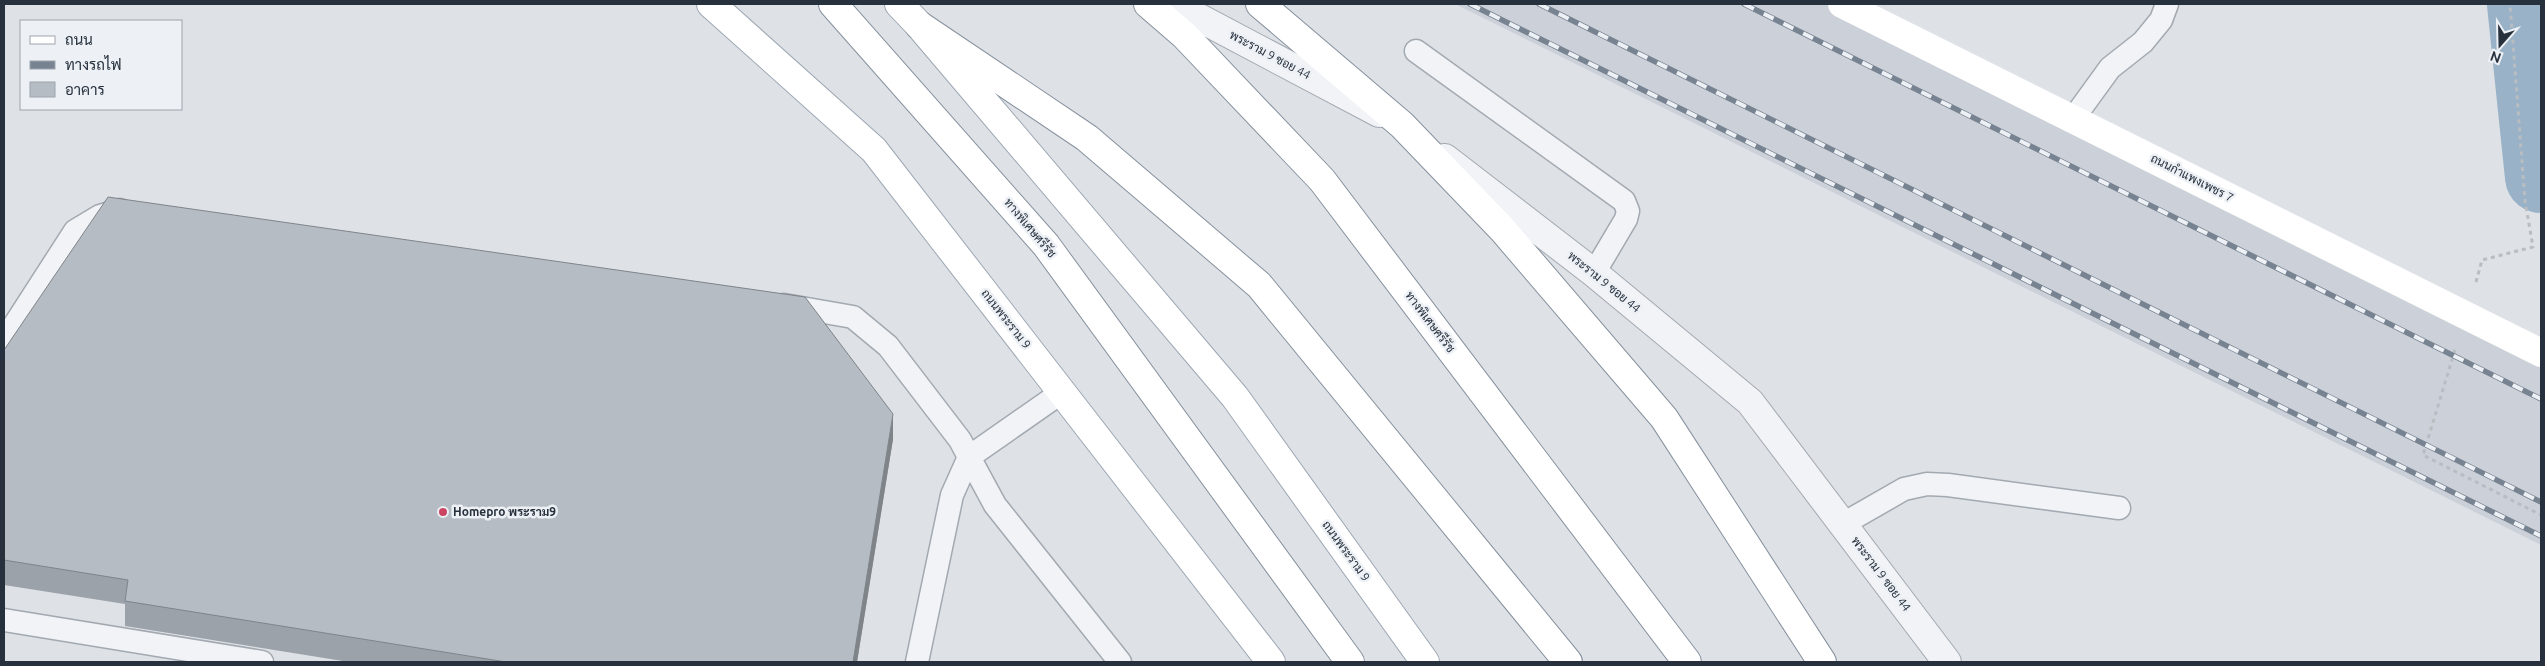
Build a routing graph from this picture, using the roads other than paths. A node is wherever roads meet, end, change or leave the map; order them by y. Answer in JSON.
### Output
{"nodes":[{"id":1,"x":711,"y":4,"type":"edge"},
{"id":2,"x":833,"y":4,"type":"edge"},
{"id":3,"x":899,"y":4,"type":"edge"},
{"id":4,"x":1148,"y":4,"type":"edge"},
{"id":5,"x":1173,"y":4,"type":"edge"},
{"id":6,"x":1260,"y":4,"type":"edge"},
{"id":7,"x":1842,"y":4,"type":"edge"},
{"id":8,"x":2167,"y":4,"type":"edge"},
{"id":9,"x":920,"y":25,"type":"junction"},
{"id":10,"x":1416,"y":51,"type":"dead end"},
{"id":11,"x":2073,"y":119,"type":"junction"},
{"id":12,"x":1402,"y":125,"type":"junction"},
{"id":13,"x":144,"y":207,"type":"edge"},
{"id":14,"x":1594,"y":273,"type":"junction"},
{"id":15,"x":763,"y":302,"type":"edge"},
{"id":16,"x":4,"y":341,"type":"edge"},
{"id":17,"x":2541,"y":353,"type":"edge"},
{"id":18,"x":1062,"y":392,"type":"junction"},
{"id":19,"x":969,"y":457,"type":"junction"},
{"id":20,"x":2119,"y":508,"type":"dead end"},
{"id":21,"x":1843,"y":524,"type":"junction"},
{"id":22,"x":4,"y":620,"type":"edge"},
{"id":23,"x":262,"y":662,"type":"edge"},
{"id":24,"x":917,"y":662,"type":"edge"},
{"id":25,"x":1120,"y":662,"type":"edge"},
{"id":26,"x":1271,"y":662,"type":"edge"},
{"id":27,"x":1350,"y":662,"type":"edge"},
{"id":28,"x":1425,"y":662,"type":"edge"},
{"id":29,"x":1568,"y":662,"type":"edge"},
{"id":30,"x":1687,"y":662,"type":"edge"},
{"id":31,"x":1822,"y":662,"type":"edge"},
{"id":32,"x":1947,"y":662,"type":"edge"}],
"edges":[{"from":1,"to":18,"type":"main road","name":"ถนนพระราม 9"},
{"from":2,"to":27,"type":"main road","name":"ทางพิเศษศรีรัช"},
{"from":3,"to":9,"type":"main road","name":"ถนนพระราม 9"},
{"from":4,"to":30,"type":"main road","name":"ทางพิเศษศรีรัช"},
{"from":5,"to":12,"type":"street","name":"พระราม 9 ซอย 44"},
{"from":6,"to":12,"type":"main road"},
{"from":7,"to":11,"type":"main road","name":"ถนนกำแพงเพชร 7"},
{"from":8,"to":11,"type":"lane"},
{"from":9,"to":28,"type":"main road","name":"ถนนพระราม 9"},
{"from":9,"to":29,"type":"main road"},
{"from":10,"to":14,"type":"lane"},
{"from":11,"to":17,"type":"main road","name":"ถนนกำแพงเพชร 7"},
{"from":12,"to":14,"type":"street","name":"พระราม 9 ซอย 44"},
{"from":12,"to":31,"type":"main road"},
{"from":13,"to":16,"type":"lane"},
{"from":14,"to":21,"type":"street","name":"พระราม 9 ซอย 44"},
{"from":15,"to":19,"type":"lane"},
{"from":18,"to":19,"type":"lane"},
{"from":18,"to":26,"type":"main road","name":"ถนนพระราม 9"},
{"from":19,"to":24,"type":"lane"},
{"from":19,"to":25,"type":"lane"},
{"from":20,"to":21,"type":"lane"},
{"from":21,"to":32,"type":"street","name":"พระราม 9 ซอย 44"},
{"from":22,"to":23,"type":"lane"}]}
